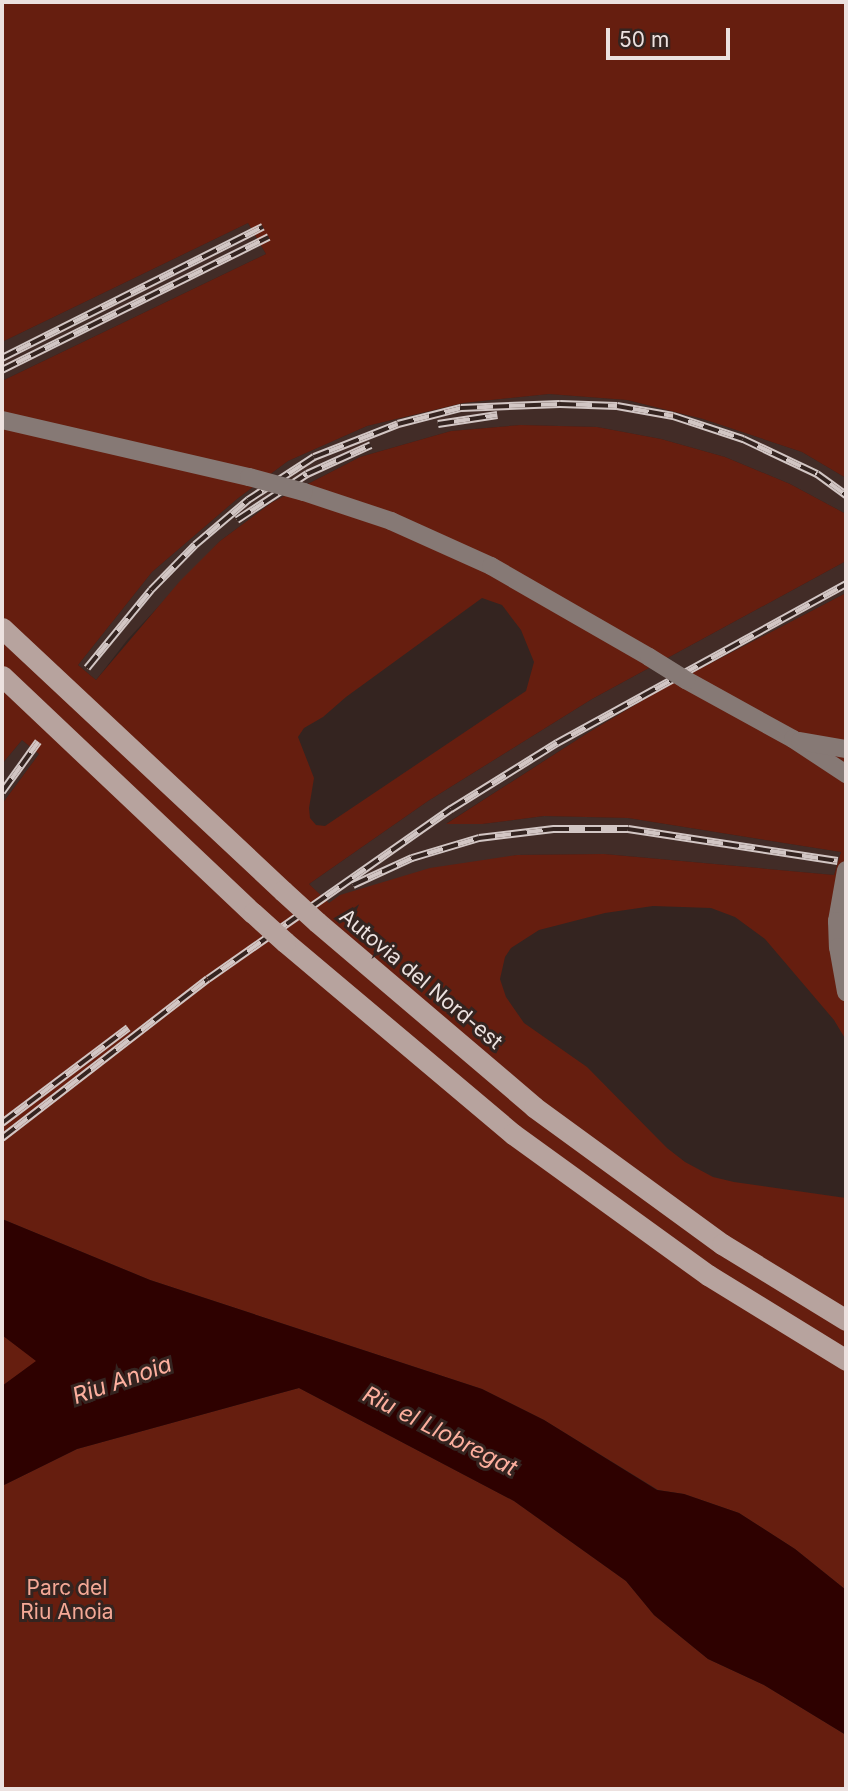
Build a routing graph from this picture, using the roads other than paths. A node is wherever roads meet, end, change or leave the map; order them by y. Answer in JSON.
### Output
{"nodes":[{"id":1,"x":2,"y":420,"type":"edge"},
{"id":2,"x":2,"y":628,"type":"edge"},
{"id":3,"x":2,"y":676,"type":"edge"},
{"id":4,"x":793,"y":740,"type":"junction"},
{"id":5,"x":846,"y":749,"type":"edge"},
{"id":6,"x":846,"y":774,"type":"edge"},
{"id":7,"x":846,"y":870,"type":"edge"},
{"id":8,"x":846,"y":992,"type":"edge"},
{"id":9,"x":846,"y":1320,"type":"edge"},
{"id":10,"x":846,"y":1360,"type":"edge"}],
"edges":[{"from":1,"to":4,"type":"main road","bridge":true},
{"from":2,"to":9,"type":"highway","name":"Autovia del Nord-est","bridge":true},
{"from":3,"to":10,"type":"highway","bridge":true},
{"from":4,"to":5,"type":"main road"},
{"from":4,"to":6,"type":"main road"},
{"from":7,"to":8,"type":"main road"}]}
